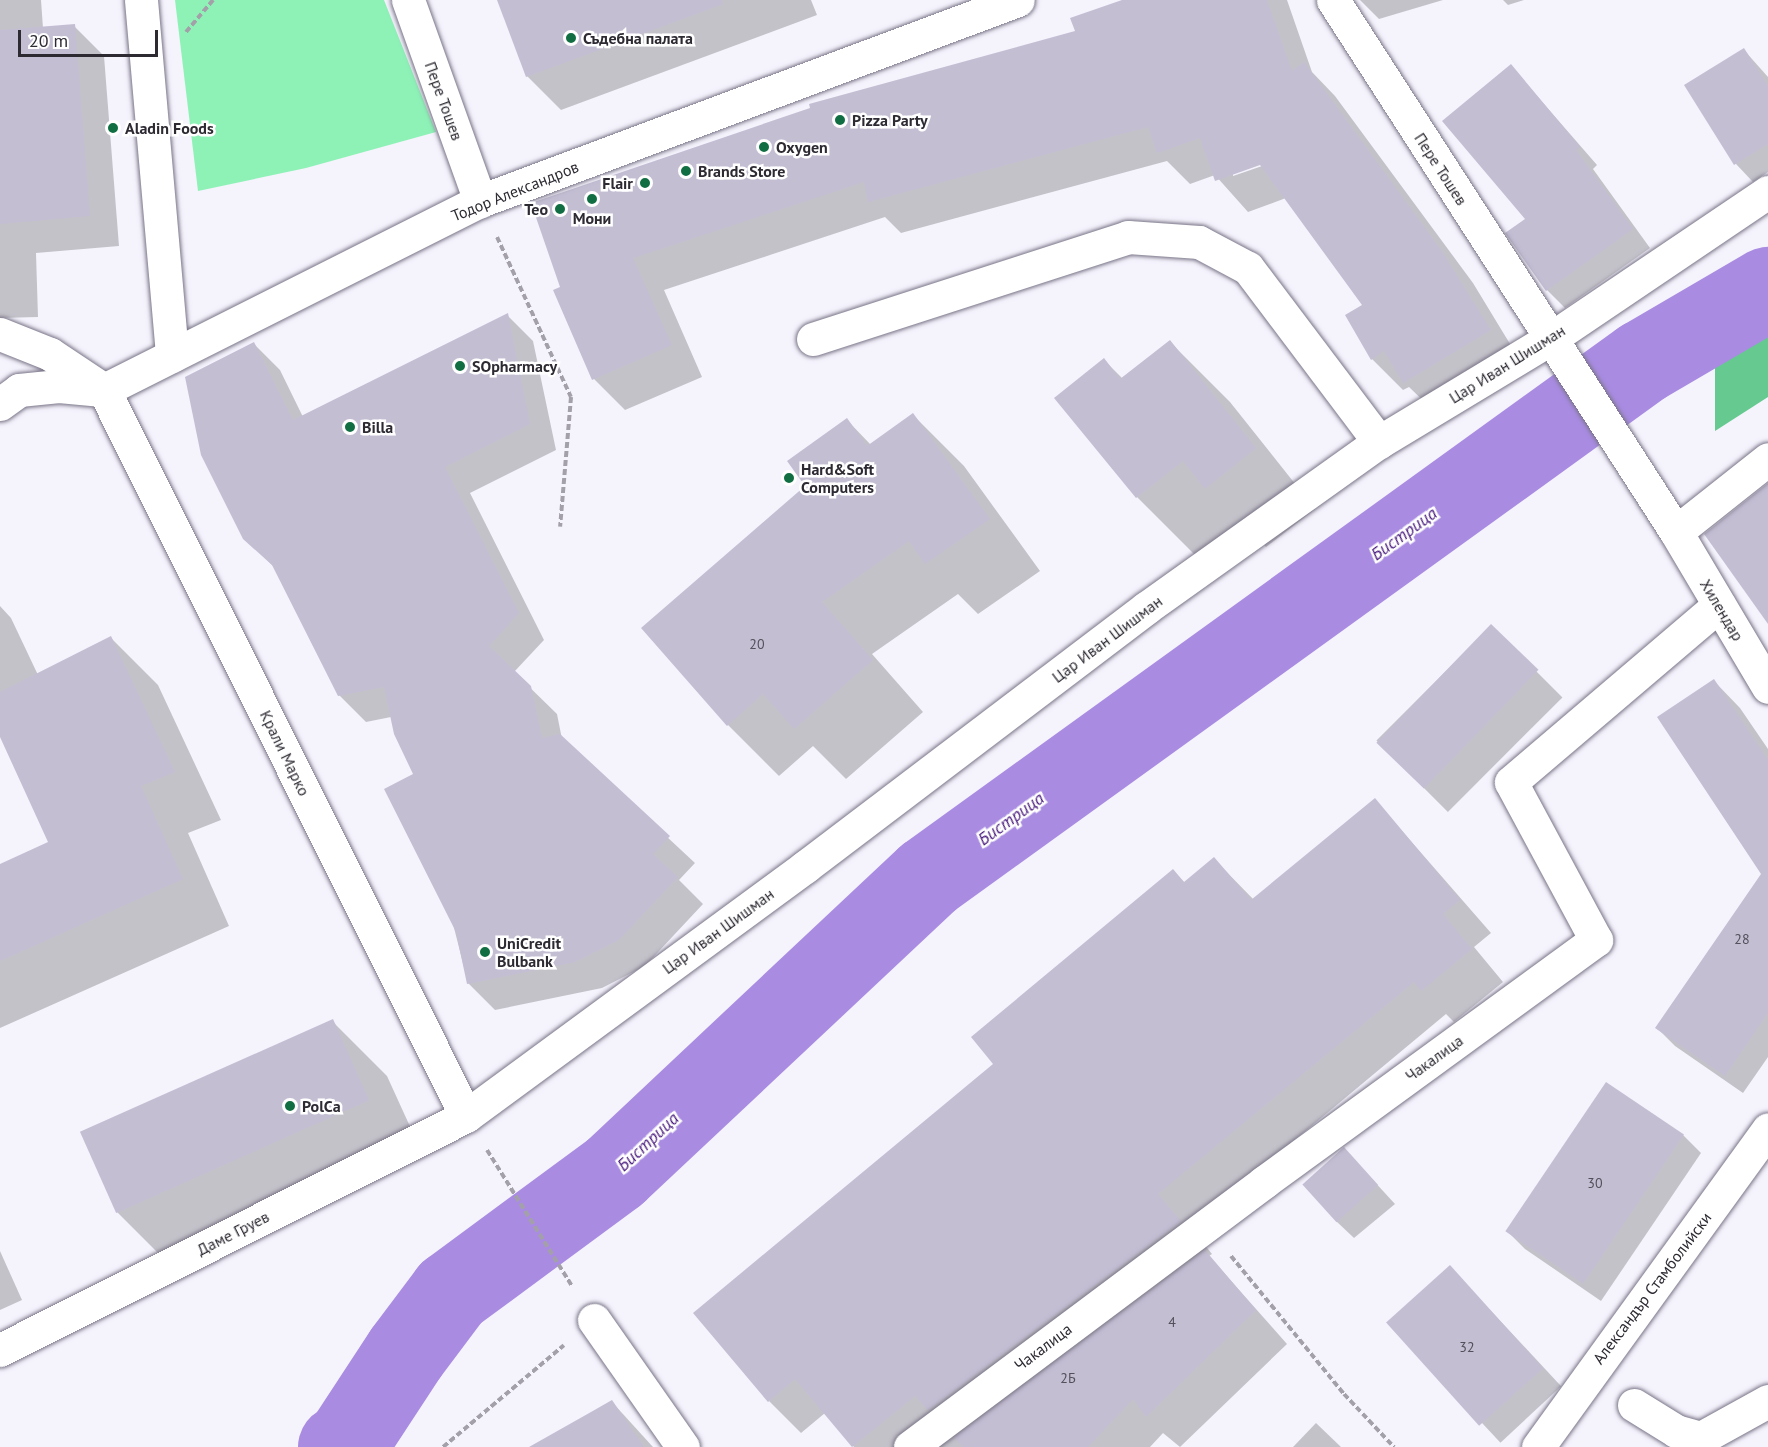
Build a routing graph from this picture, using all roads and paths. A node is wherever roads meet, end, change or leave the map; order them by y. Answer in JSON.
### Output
{"nodes":[{"id":1,"x":141,"y":0,"type":"edge"},
{"id":2,"x":408,"y":0,"type":"edge"},
{"id":3,"x":1018,"y":0,"type":"edge"},
{"id":4,"x":1333,"y":0,"type":"edge"},
{"id":5,"x":1768,"y":192,"type":"edge"},
{"id":6,"x":480,"y":201,"type":"junction"},
{"id":7,"x":0,"y":334,"type":"edge"},
{"id":8,"x":813,"y":339,"type":"dead end"},
{"id":9,"x":1550,"y":339,"type":"junction"},
{"id":10,"x":172,"y":356,"type":"junction"},
{"id":11,"x":104,"y":390,"type":"junction"},
{"id":12,"x":0,"y":404,"type":"edge"},
{"id":13,"x":1379,"y":442,"type":"junction"},
{"id":14,"x":1768,"y":459,"type":"edge"},
{"id":15,"x":560,"y":527,"type":"dead end"},
{"id":16,"x":1676,"y":532,"type":"junction"},
{"id":17,"x":1719,"y":605,"type":"junction"},
{"id":18,"x":1768,"y":687,"type":"edge"},
{"id":19,"x":466,"y":1116,"type":"junction"},
{"id":20,"x":1768,"y":1129,"type":"edge"},
{"id":21,"x":1205,"y":1225,"type":"junction"},
{"id":22,"x":594,"y":1320,"type":"junction"},
{"id":23,"x":0,"y":1350,"type":"edge"},
{"id":24,"x":1768,"y":1401,"type":"edge"},
{"id":25,"x":1634,"y":1405,"type":"dead end"},
{"id":26,"x":442,"y":1447,"type":"edge"},
{"id":27,"x":683,"y":1447,"type":"edge"},
{"id":28,"x":910,"y":1447,"type":"edge"},
{"id":29,"x":1394,"y":1447,"type":"edge"},
{"id":30,"x":1538,"y":1447,"type":"edge"}],
"edges":[{"from":1,"to":10,"type":"street"},
{"from":2,"to":6,"type":"street","name":"Пере Тошев"},
{"from":3,"to":6,"type":"street","name":"Тодор Александров"},
{"from":4,"to":9,"type":"street","name":"Пере Тошев"},
{"from":5,"to":9,"type":"street","name":"Цар Иван Шишман"},
{"from":6,"to":10,"type":"street","name":"Тодор Александров"},
{"from":6,"to":15,"type":"path"},
{"from":7,"to":11,"type":"street"},
{"from":8,"to":13,"type":"street"},
{"from":9,"to":13,"type":"street","name":"Цар Иван Шишман"},
{"from":9,"to":16,"type":"street","name":"Пере Тошев"},
{"from":10,"to":11,"type":"street","name":"Тодор Александров"},
{"from":11,"to":12,"type":"street"},
{"from":11,"to":19,"type":"street","name":"Крали Марко"},
{"from":13,"to":19,"type":"street","name":"Цар Иван Шишман"},
{"from":14,"to":16,"type":"street"},
{"from":16,"to":17,"type":"street","name":"Хилендар"},
{"from":17,"to":18,"type":"street","name":"Хилендар"},
{"from":17,"to":21,"type":"street","name":"Чакалица"},
{"from":19,"to":22,"type":"path"},
{"from":19,"to":23,"type":"street","name":"Даме Груев"},
{"from":20,"to":30,"type":"street","name":"Александър Стамболийски"},
{"from":21,"to":28,"type":"street","name":"Чакалица"},
{"from":21,"to":29,"type":"path"},
{"from":22,"to":26,"type":"path"},
{"from":22,"to":27,"type":"street"},
{"from":24,"to":25,"type":"street"}]}
